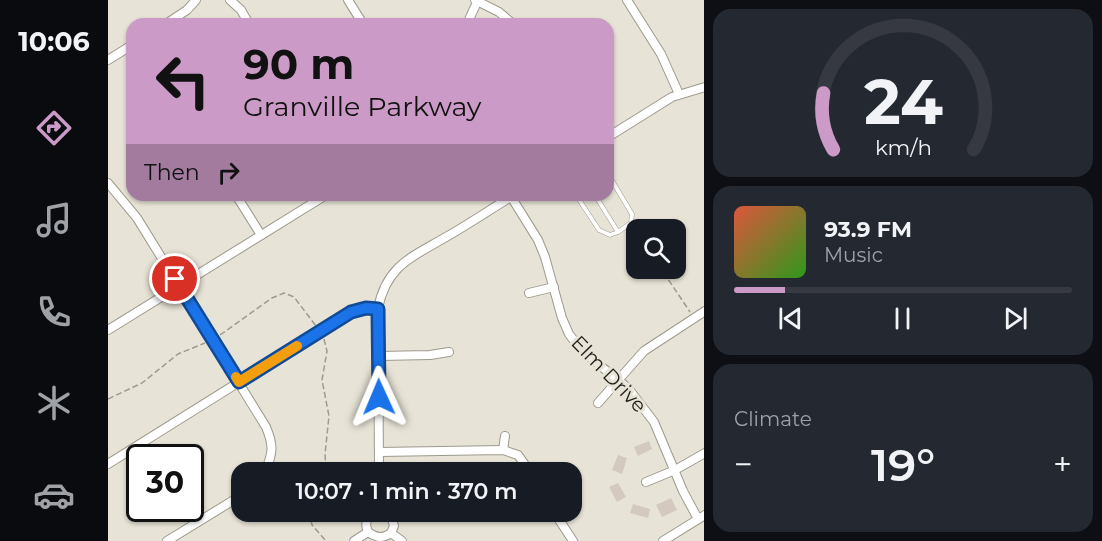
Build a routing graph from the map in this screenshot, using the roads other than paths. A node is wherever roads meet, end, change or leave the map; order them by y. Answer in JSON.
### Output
{"nodes":[{"id":1,"x":196,"y":0,"type":"edge"},
{"id":2,"x":230,"y":0,"type":"edge"},
{"id":3,"x":348,"y":0,"type":"edge"},
{"id":4,"x":477,"y":0,"type":"edge"},
{"id":5,"x":627,"y":0,"type":"edge"},
{"id":6,"x":175,"y":18,"type":"edge"},
{"id":7,"x":245,"y":18,"type":"edge"},
{"id":8,"x":359,"y":18,"type":"edge"},
{"id":9,"x":470,"y":18,"type":"edge"},
{"id":10,"x":506,"y":18,"type":"edge"},
{"id":11,"x":126,"y":49,"type":"edge"},
{"id":12,"x":108,"y":60,"type":"edge"},
{"id":13,"x":704,"y":87,"type":"edge"},
{"id":14,"x":679,"y":94,"type":"junction"},
{"id":15,"x":614,"y":133,"type":"edge"},
{"id":16,"x":108,"y":183,"type":"edge"},
{"id":17,"x":614,"y":184,"type":"edge"},
{"id":18,"x":240,"y":201,"type":"edge"},
{"id":19,"x":316,"y":201,"type":"edge"},
{"id":20,"x":503,"y":201,"type":"edge"},
{"id":21,"x":514,"y":201,"type":"edge"},
{"id":22,"x":580,"y":201,"type":"edge"},
{"id":23,"x":598,"y":201,"type":"edge"},
{"id":24,"x":618,"y":232,"type":"junction"},
{"id":25,"x":261,"y":235,"type":"junction"},
{"id":26,"x":179,"y":286,"type":"junction"},
{"id":27,"x":554,"y":287,"type":"junction"},
{"id":28,"x":529,"y":293,"type":"dead end"},
{"id":29,"x":378,"y":309,"type":"junction"},
{"id":30,"x":704,"y":312,"type":"edge"},
{"id":31,"x":108,"y":330,"type":"edge"},
{"id":32,"x":449,"y":352,"type":"dead end"},
{"id":33,"x":379,"y":356,"type":"junction"},
{"id":34,"x":618,"y":379,"type":"junction"},
{"id":35,"x":239,"y":382,"type":"junction"},
{"id":36,"x":598,"y":404,"type":"dead end"},
{"id":37,"x":506,"y":436,"type":"dead end"},
{"id":38,"x":503,"y":450,"type":"junction"},
{"id":39,"x":380,"y":452,"type":"junction"},
{"id":40,"x":704,"y":454,"type":"edge"},
{"id":41,"x":270,"y":462,"type":"edge"},
{"id":42,"x":380,"y":462,"type":"edge"},
{"id":43,"x":523,"y":462,"type":"edge"},
{"id":44,"x":108,"y":464,"type":"edge"},
{"id":45,"x":675,"y":470,"type":"junction"},
{"id":46,"x":646,"y":482,"type":"dead end"},
{"id":47,"x":231,"y":502,"type":"edge"},
{"id":48,"x":701,"y":517,"type":"edge"},
{"id":49,"x":366,"y":522,"type":"edge"},
{"id":50,"x":393,"y":522,"type":"edge"},
{"id":51,"x":561,"y":522,"type":"edge"},
{"id":52,"x":368,"y":532,"type":"junction"},
{"id":53,"x":391,"y":533,"type":"junction"},
{"id":54,"x":167,"y":541,"type":"edge"},
{"id":55,"x":354,"y":541,"type":"edge"},
{"id":56,"x":402,"y":541,"type":"edge"},
{"id":57,"x":573,"y":541,"type":"edge"},
{"id":58,"x":663,"y":541,"type":"edge"}],
"edges":[{"from":1,"to":6,"type":"street"},
{"from":2,"to":7,"type":"street"},
{"from":3,"to":8,"type":"street"},
{"from":4,"to":9,"type":"street"},
{"from":4,"to":10,"type":"street"},
{"from":5,"to":14,"type":"street"},
{"from":11,"to":12,"type":"street"},
{"from":13,"to":14,"type":"street"},
{"from":14,"to":15,"type":"street"},
{"from":16,"to":26,"type":"street"},
{"from":17,"to":24,"type":"lane"},
{"from":18,"to":25,"type":"street"},
{"from":19,"to":25,"type":"street"},
{"from":20,"to":29,"type":"street"},
{"from":21,"to":27,"type":"street","name":"Elm Drive"},
{"from":22,"to":24,"type":"lane"},
{"from":23,"to":24,"type":"lane"},
{"from":25,"to":26,"type":"street"},
{"from":26,"to":31,"type":"street"},
{"from":26,"to":35,"type":"street"},
{"from":27,"to":28,"type":"street"},
{"from":27,"to":34,"type":"street","name":"Elm Drive"},
{"from":29,"to":33,"type":"street"},
{"from":29,"to":35,"type":"street"},
{"from":30,"to":34,"type":"street"},
{"from":32,"to":33,"type":"street"},
{"from":33,"to":39,"type":"street"},
{"from":34,"to":36,"type":"street"},
{"from":34,"to":45,"type":"street","name":"Elm Drive"},
{"from":35,"to":41,"type":"street"},
{"from":35,"to":44,"type":"street"},
{"from":37,"to":38,"type":"street"},
{"from":38,"to":39,"type":"street"},
{"from":38,"to":43,"type":"street"},
{"from":39,"to":42,"type":"street"},
{"from":40,"to":45,"type":"street"},
{"from":45,"to":46,"type":"street"},
{"from":45,"to":48,"type":"street","name":"Elm Drive"},
{"from":47,"to":54,"type":"street"},
{"from":48,"to":58,"type":"street"},
{"from":49,"to":52,"type":"street"},
{"from":50,"to":53,"type":"street"},
{"from":51,"to":57,"type":"street"},
{"from":52,"to":53,"type":"street"},
{"from":52,"to":55,"type":"street"},
{"from":53,"to":56,"type":"street"}]}
